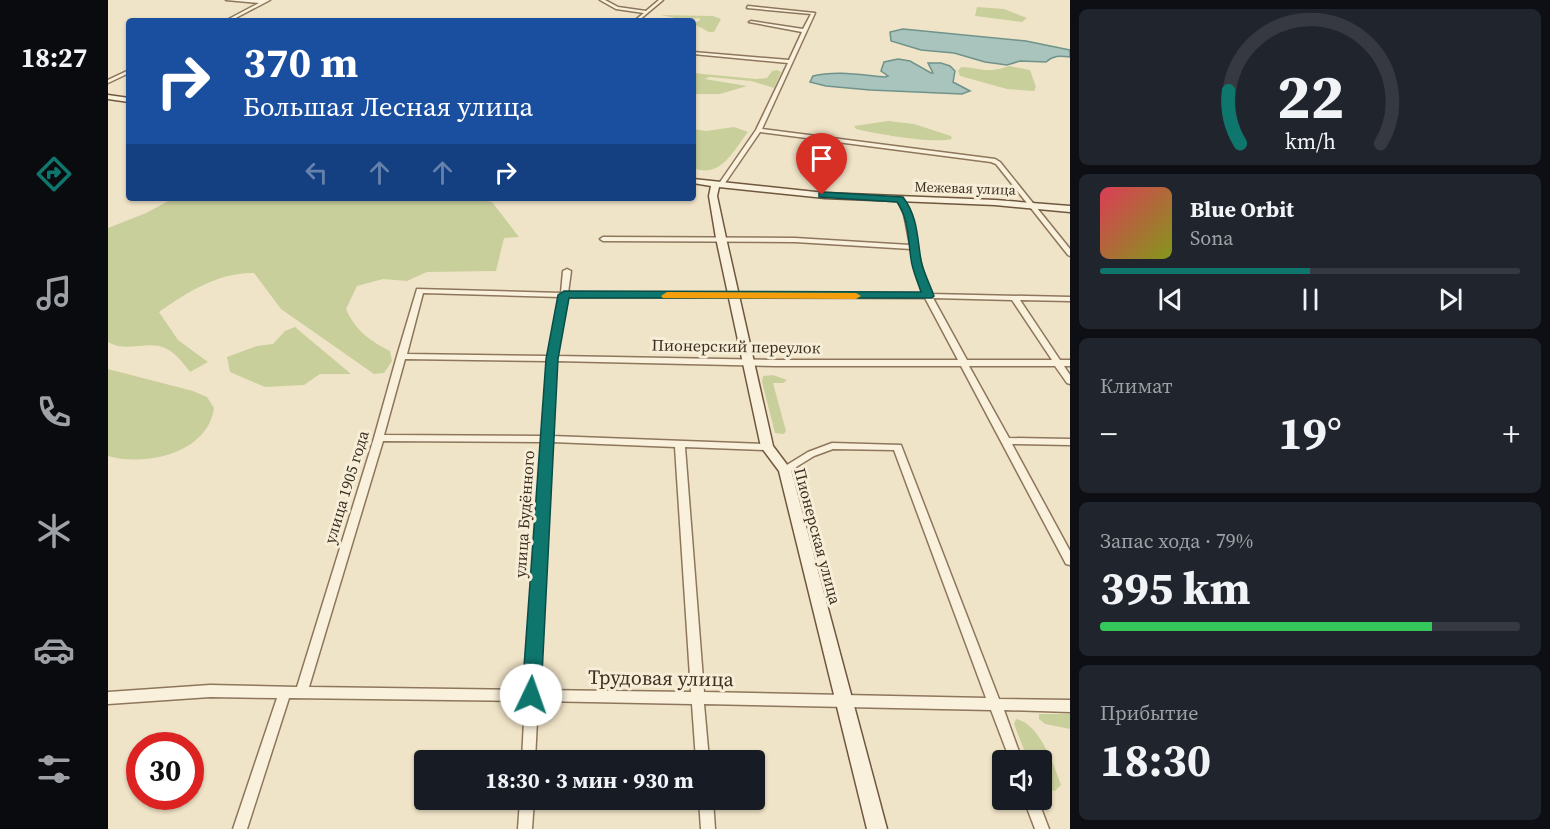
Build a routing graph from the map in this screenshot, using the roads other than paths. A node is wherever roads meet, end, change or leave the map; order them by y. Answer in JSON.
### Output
{"nodes":[{"id":1,"x":228,"y":0,"type":"edge"},
{"id":2,"x":602,"y":0,"type":"edge"},
{"id":3,"x":661,"y":0,"type":"edge"},
{"id":4,"x":265,"y":1,"type":"edge"},
{"id":5,"x":748,"y":7,"type":"dead end"},
{"id":6,"x":648,"y":12,"type":"junction"},
{"id":7,"x":233,"y":18,"type":"edge"},
{"id":8,"x":640,"y":18,"type":"edge"},
{"id":9,"x":751,"y":22,"type":"dead end"},
{"id":10,"x":805,"y":31,"type":"junction"},
{"id":11,"x":696,"y":53,"type":"edge"},
{"id":12,"x":791,"y":62,"type":"junction"},
{"id":13,"x":126,"y":73,"type":"edge"},
{"id":14,"x":108,"y":82,"type":"edge"},
{"id":15,"x":108,"y":97,"type":"edge"},
{"id":16,"x":126,"y":100,"type":"edge"},
{"id":17,"x":759,"y":130,"type":"junction"},
{"id":18,"x":696,"y":181,"type":"edge"},
{"id":19,"x":718,"y":184,"type":"junction"},
{"id":20,"x":900,"y":200,"type":"junction"},
{"id":21,"x":1028,"y":203,"type":"junction"},
{"id":22,"x":1070,"y":209,"type":"edge"},
{"id":23,"x":721,"y":238,"type":"junction"},
{"id":24,"x":603,"y":239,"type":"dead end"},
{"id":25,"x":915,"y":247,"type":"junction"},
{"id":26,"x":1067,"y":247,"type":"edge"},
{"id":27,"x":1070,"y":254,"type":"edge"},
{"id":28,"x":567,"y":271,"type":"dead end"},
{"id":29,"x":564,"y":295,"type":"junction"},
{"id":30,"x":733,"y":296,"type":"junction"},
{"id":31,"x":928,"y":296,"type":"junction"},
{"id":32,"x":1015,"y":299,"type":"junction"},
{"id":33,"x":1070,"y":299,"type":"edge"},
{"id":34,"x":401,"y":356,"type":"junction"},
{"id":35,"x":552,"y":359,"type":"junction"},
{"id":36,"x":747,"y":361,"type":"junction"},
{"id":37,"x":962,"y":363,"type":"junction"},
{"id":38,"x":1058,"y":363,"type":"junction"},
{"id":39,"x":1070,"y":363,"type":"edge"},
{"id":40,"x":1070,"y":381,"type":"edge"},
{"id":41,"x":379,"y":438,"type":"junction"},
{"id":42,"x":547,"y":439,"type":"junction"},
{"id":43,"x":1005,"y":441,"type":"junction"},
{"id":44,"x":1070,"y":442,"type":"edge"},
{"id":45,"x":680,"y":445,"type":"junction"},
{"id":46,"x":767,"y":447,"type":"junction"},
{"id":47,"x":785,"y":470,"type":"junction"},
{"id":48,"x":1070,"y":561,"type":"edge"},
{"id":49,"x":285,"y":692,"type":"junction"},
{"id":50,"x":301,"y":693,"type":"junction"},
{"id":51,"x":531,"y":695,"type":"junction"},
{"id":52,"x":108,"y":698,"type":"edge"},
{"id":53,"x":696,"y":698,"type":"junction"},
{"id":54,"x":845,"y":700,"type":"junction"},
{"id":55,"x":995,"y":704,"type":"junction"},
{"id":56,"x":1070,"y":706,"type":"edge"},
{"id":57,"x":528,"y":750,"type":"edge"},
{"id":58,"x":701,"y":750,"type":"edge"},
{"id":59,"x":1012,"y":750,"type":"edge"},
{"id":60,"x":526,"y":810,"type":"edge"},
{"id":61,"x":707,"y":810,"type":"edge"},
{"id":62,"x":1035,"y":810,"type":"edge"},
{"id":63,"x":240,"y":829,"type":"edge"},
{"id":64,"x":525,"y":829,"type":"edge"},
{"id":65,"x":708,"y":829,"type":"edge"},
{"id":66,"x":877,"y":829,"type":"edge"},
{"id":67,"x":1042,"y":829,"type":"edge"}],
"edges":[{"from":1,"to":4,"type":"street"},
{"from":2,"to":6,"type":"street"},
{"from":3,"to":6,"type":"street"},
{"from":4,"to":7,"type":"street"},
{"from":5,"to":10,"type":"street"},
{"from":6,"to":8,"type":"street"},
{"from":9,"to":10,"type":"street"},
{"from":10,"to":12,"type":"street"},
{"from":11,"to":12,"type":"street"},
{"from":12,"to":17,"type":"street"},
{"from":13,"to":14,"type":"street"},
{"from":15,"to":16,"type":"street"},
{"from":17,"to":19,"type":"street"},
{"from":17,"to":21,"type":"street"},
{"from":18,"to":19,"type":"street","name":"Межевая улица"},
{"from":19,"to":20,"type":"street","name":"Межевая улица"},
{"from":19,"to":23,"type":"street","name":"Пионерская улица"},
{"from":20,"to":21,"type":"street","name":"Межевая улица"},
{"from":20,"to":25,"type":"street"},
{"from":21,"to":22,"type":"street","name":"Межевая улица"},
{"from":21,"to":26,"type":"street"},
{"from":23,"to":24,"type":"street"},
{"from":23,"to":25,"type":"street"},
{"from":23,"to":30,"type":"street","name":"Пионерская улица"},
{"from":25,"to":31,"type":"street"},
{"from":26,"to":27,"type":"street"},
{"from":28,"to":29,"type":"street","name":"улица Будённого"},
{"from":29,"to":30,"type":"street"},
{"from":29,"to":34,"type":"street","name":"улица 1905 года"},
{"from":29,"to":35,"type":"street","name":"улица Будённого"},
{"from":30,"to":31,"type":"street"},
{"from":30,"to":36,"type":"street","name":"Пионерская улица"},
{"from":31,"to":32,"type":"street"},
{"from":31,"to":37,"type":"street"},
{"from":32,"to":33,"type":"street"},
{"from":32,"to":38,"type":"street"},
{"from":34,"to":35,"type":"street","name":"Пионерский переулок"},
{"from":34,"to":41,"type":"street","name":"улица 1905 года"},
{"from":35,"to":36,"type":"street","name":"Пионерский переулок"},
{"from":35,"to":42,"type":"street","name":"улица Будённого"},
{"from":36,"to":37,"type":"street","name":"Пионерский переулок"},
{"from":36,"to":46,"type":"street","name":"Пионерская улица"},
{"from":37,"to":38,"type":"street","name":"Пионерский переулок"},
{"from":37,"to":43,"type":"street"},
{"from":38,"to":39,"type":"street","name":"Пионерский переулок"},
{"from":38,"to":40,"type":"street"},
{"from":41,"to":42,"type":"street"},
{"from":41,"to":50,"type":"street","name":"улица 1905 года"},
{"from":42,"to":45,"type":"street"},
{"from":42,"to":51,"type":"street","name":"улица Будённого"},
{"from":43,"to":44,"type":"street"},
{"from":43,"to":48,"type":"street"},
{"from":45,"to":46,"type":"street"},
{"from":45,"to":53,"type":"street"},
{"from":46,"to":47,"type":"street","name":"Пионерская улица"},
{"from":47,"to":54,"type":"street","name":"Пионерская улица"},
{"from":47,"to":55,"type":"street"},
{"from":49,"to":50,"type":"street","name":"Трудовая улица"},
{"from":49,"to":52,"type":"street","name":"Трудовая улица"},
{"from":49,"to":63,"type":"street"},
{"from":50,"to":51,"type":"street","name":"Трудовая улица"},
{"from":51,"to":53,"type":"street","name":"Трудовая улица"},
{"from":51,"to":57,"type":"street","name":"улица Будённого"},
{"from":53,"to":54,"type":"street","name":"Трудовая улица"},
{"from":53,"to":58,"type":"street"},
{"from":54,"to":55,"type":"street","name":"Трудовая улица"},
{"from":54,"to":66,"type":"street","name":"Пионерская улица"},
{"from":55,"to":56,"type":"street","name":"Трудовая улица"},
{"from":55,"to":59,"type":"street"},
{"from":60,"to":64,"type":"street"},
{"from":61,"to":65,"type":"street"},
{"from":62,"to":67,"type":"street"}]}
